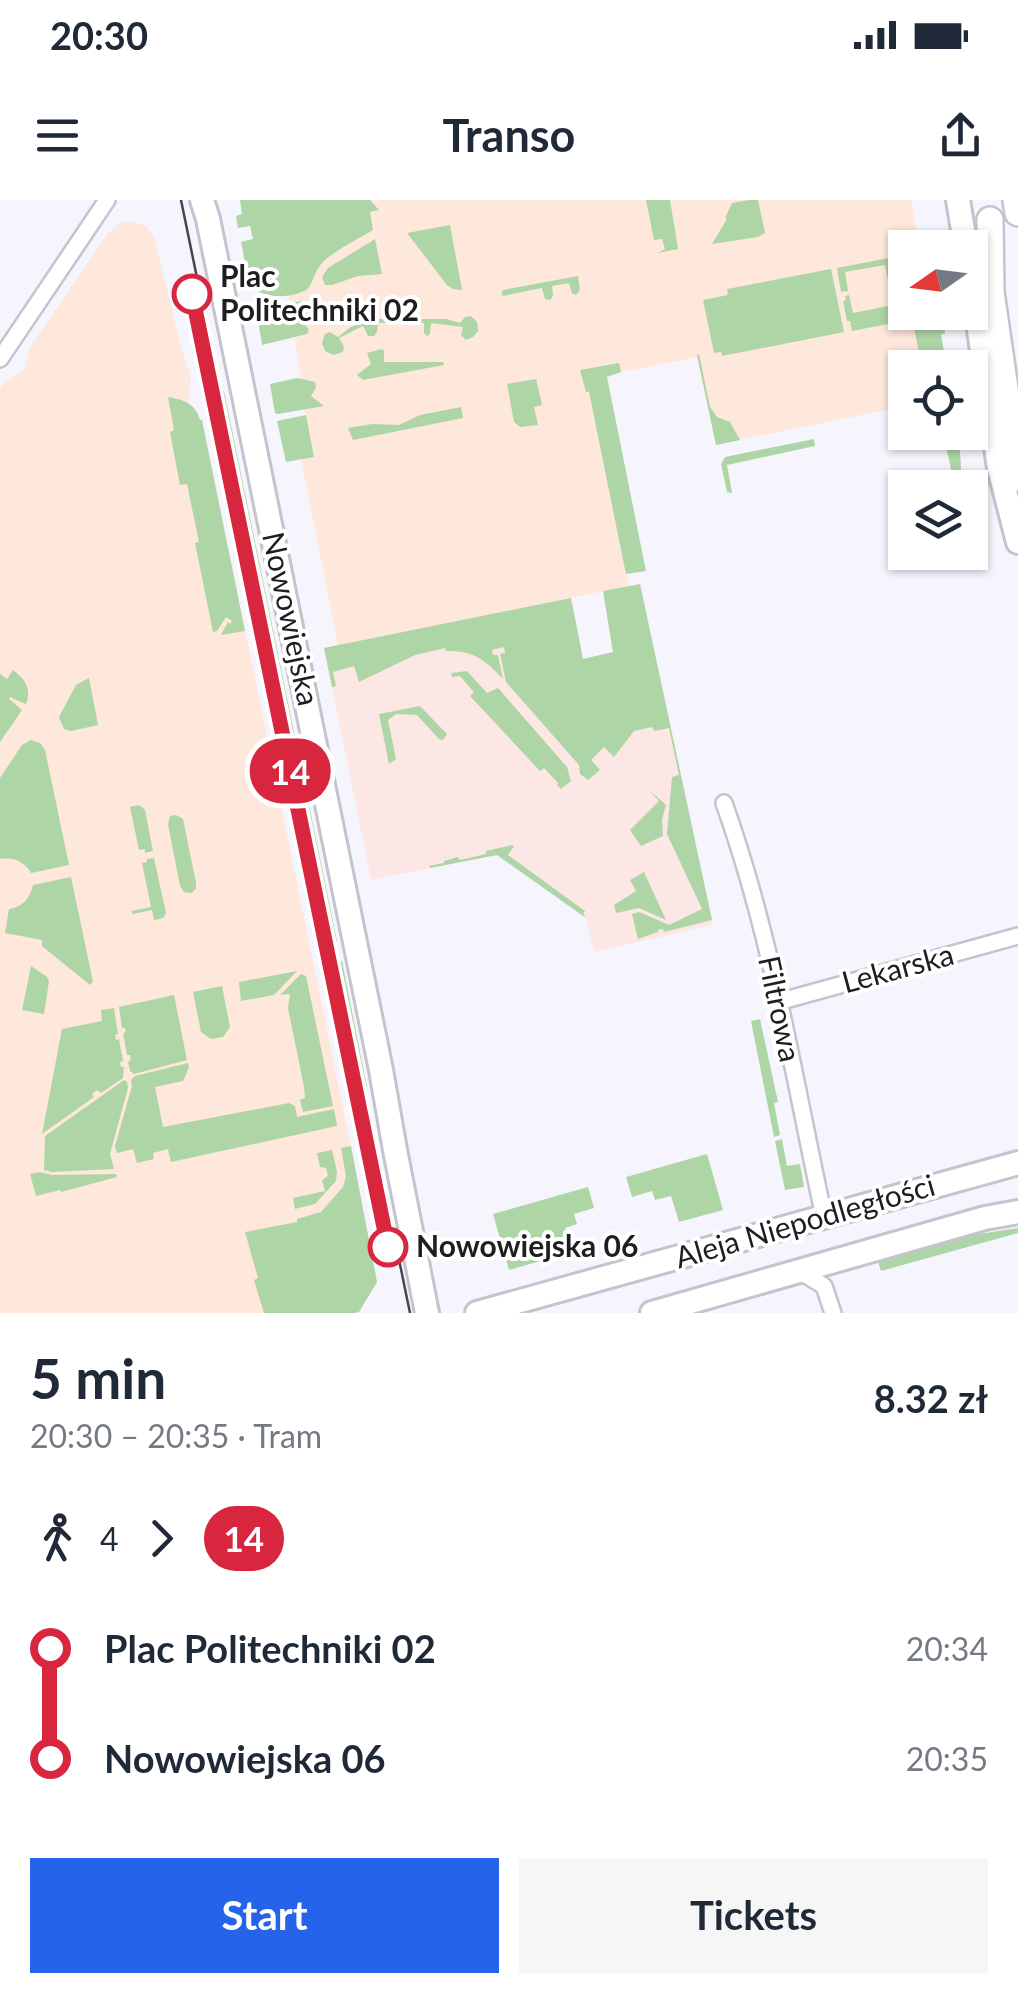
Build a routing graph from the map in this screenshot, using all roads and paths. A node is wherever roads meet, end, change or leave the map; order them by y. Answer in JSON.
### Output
{"nodes":[{"id":1,"x":107,"y":200,"type":"edge"},
{"id":2,"x":958,"y":200,"type":"edge"},
{"id":3,"x":1016,"y":200,"type":"edge"},
{"id":4,"x":206,"y":206,"type":"edge"},
{"id":5,"x":988,"y":210,"type":"edge"},
{"id":6,"x":1018,"y":213,"type":"edge"},
{"id":7,"x":963,"y":230,"type":"edge"},
{"id":8,"x":979,"y":330,"type":"edge"},
{"id":9,"x":0,"y":359,"type":"edge"},
{"id":10,"x":1018,"y":362,"type":"edge"},
{"id":11,"x":1018,"y":478,"type":"edge"},
{"id":12,"x":1018,"y":542,"type":"edge"},
{"id":13,"x":724,"y":804,"type":"dead end"},
{"id":14,"x":1018,"y":936,"type":"edge"},
{"id":15,"x":778,"y":1002,"type":"junction"},
{"id":16,"x":1018,"y":1163,"type":"edge"},
{"id":17,"x":1018,"y":1212,"type":"edge"},
{"id":18,"x":824,"y":1217,"type":"junction"},
{"id":19,"x":799,"y":1272,"type":"junction"},
{"id":20,"x":428,"y":1313,"type":"edge"},
{"id":21,"x":477,"y":1313,"type":"edge"},
{"id":22,"x":652,"y":1313,"type":"edge"},
{"id":23,"x":833,"y":1313,"type":"edge"}],
"edges":[{"from":1,"to":9,"type":"street"},
{"from":2,"to":7,"type":"main road"},
{"from":3,"to":6,"type":"main road"},
{"from":4,"to":20,"type":"main road","name":"Nowowiejska"},
{"from":5,"to":10,"type":"main road"},
{"from":5,"to":11,"type":"main road"},
{"from":8,"to":12,"type":"main road"},
{"from":13,"to":15,"type":"street","name":"Filtrowa"},
{"from":14,"to":15,"type":"street","name":"Lekarska"},
{"from":15,"to":18,"type":"street","name":"Filtrowa"},
{"from":16,"to":18,"type":"main road","name":"Aleja Niepodległości"},
{"from":17,"to":19,"type":"main road","name":"Aleja Niepodległości"},
{"from":18,"to":21,"type":"main road","name":"Aleja Niepodległości"},
{"from":19,"to":22,"type":"main road","name":"Aleja Niepodległości"},
{"from":19,"to":23,"type":"street"}]}
